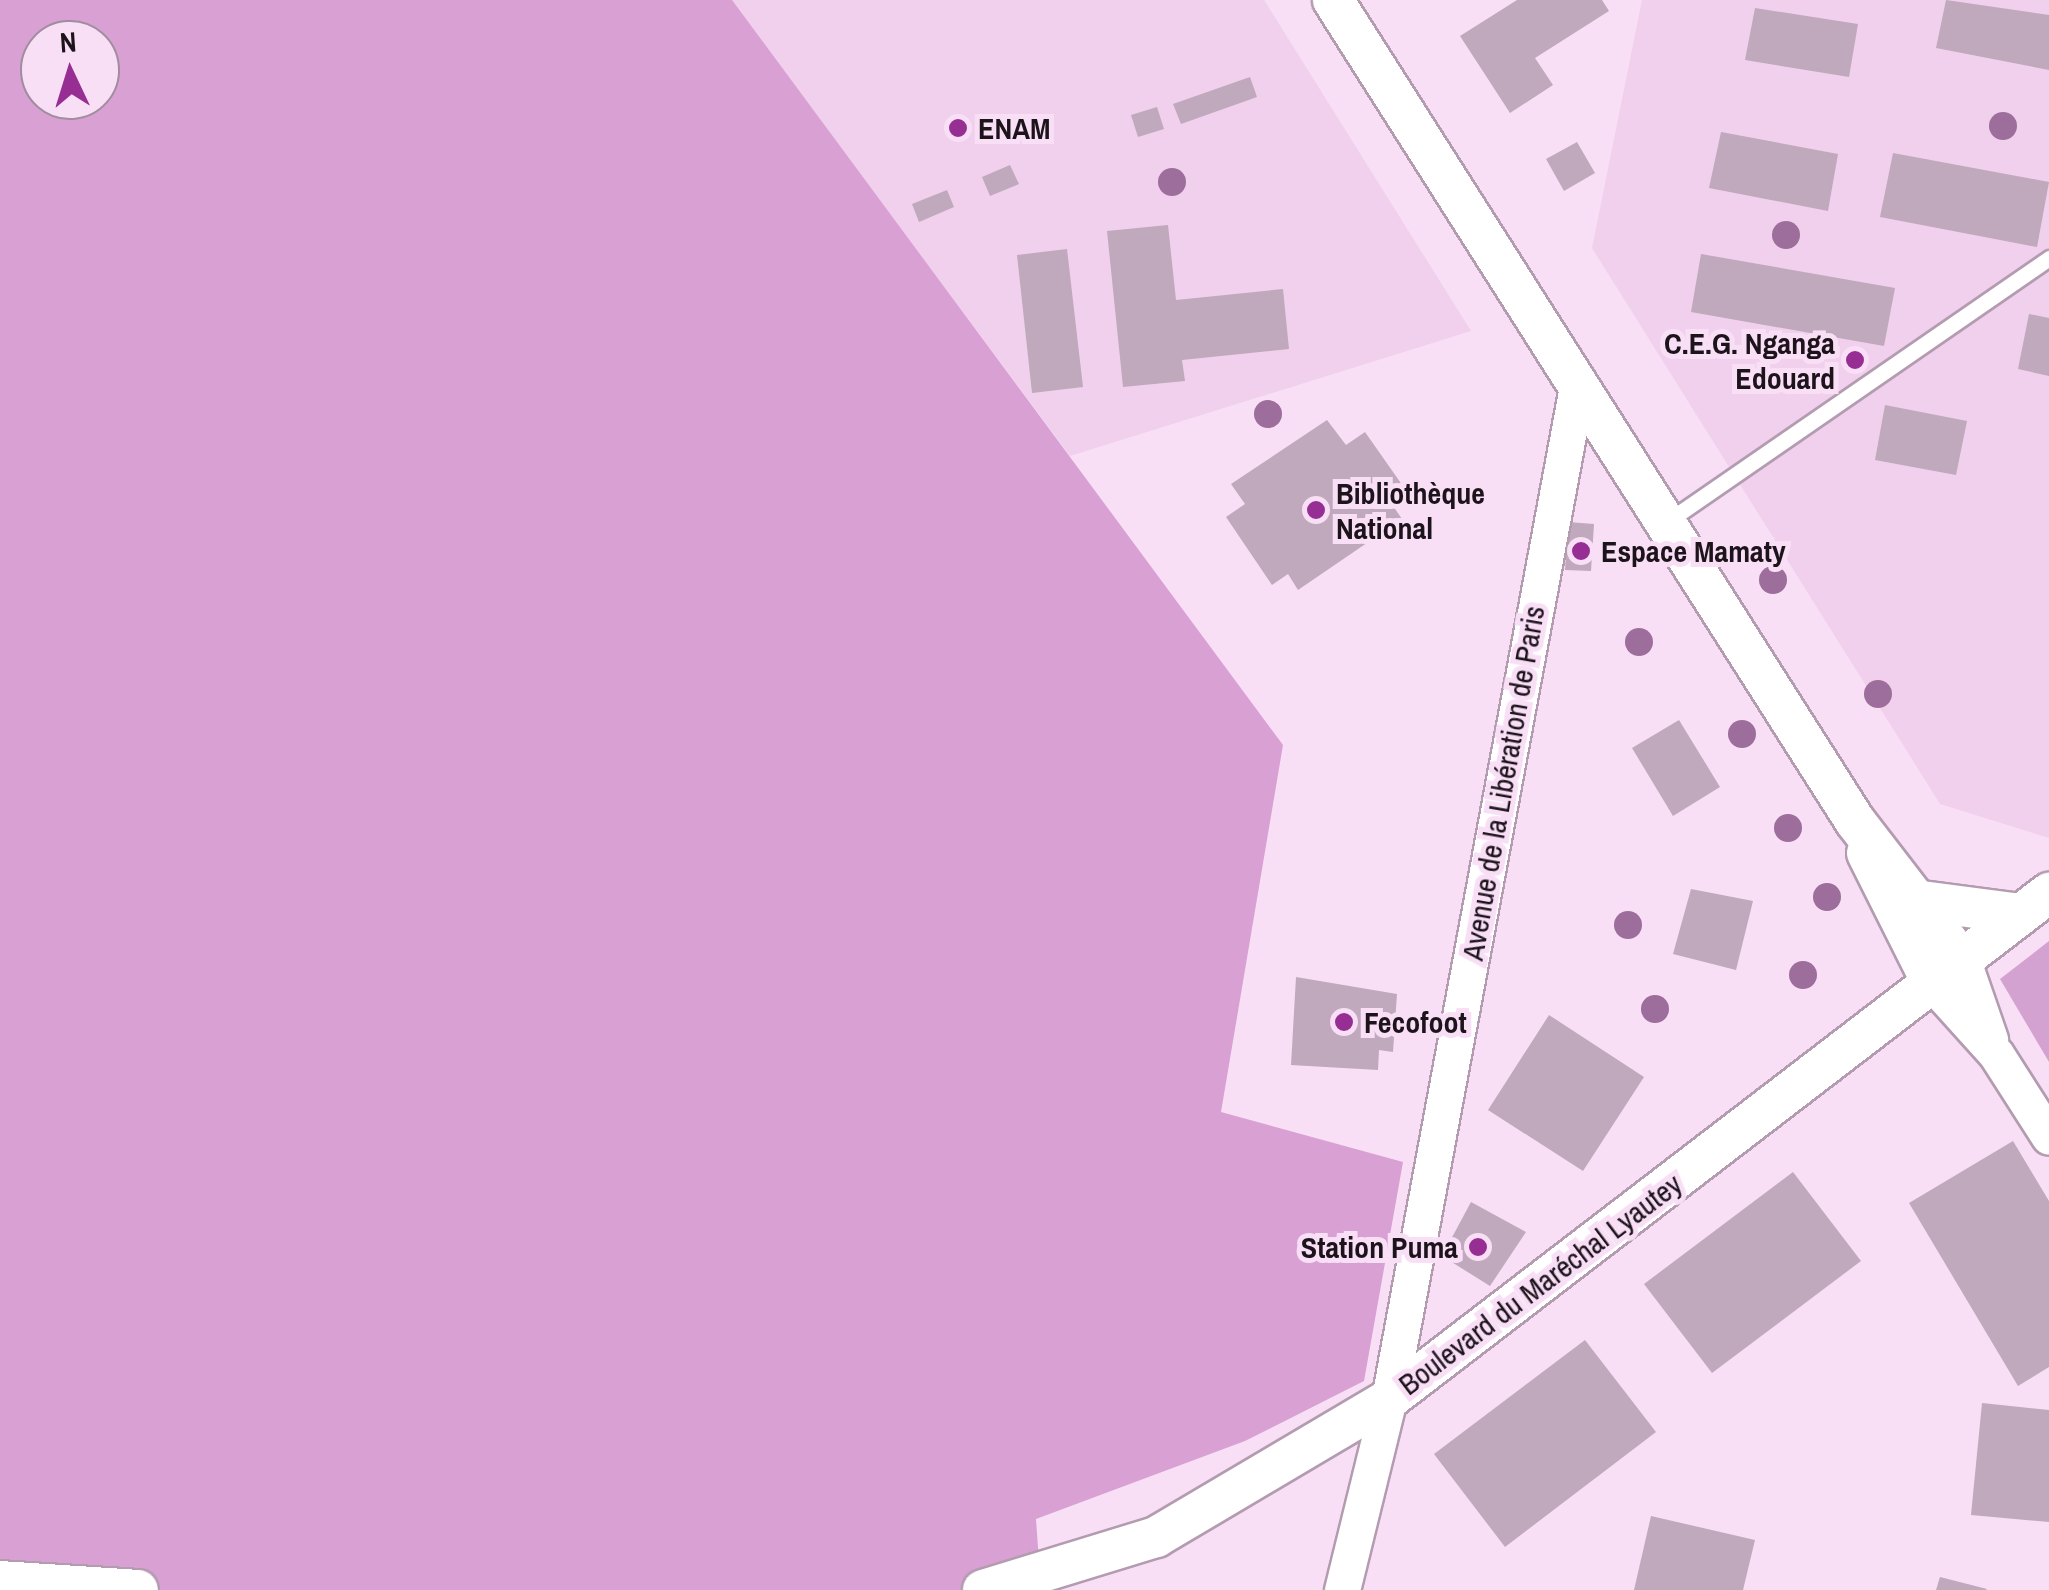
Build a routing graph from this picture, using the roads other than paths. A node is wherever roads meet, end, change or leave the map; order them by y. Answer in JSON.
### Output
{"nodes":[{"id":1,"x":1332,"y":0,"type":"edge"},
{"id":2,"x":2049,"y":258,"type":"edge"},
{"id":3,"x":1577,"y":387,"type":"junction"},
{"id":4,"x":1664,"y":523,"type":"junction"},
{"id":5,"x":1855,"y":821,"type":"junction"},
{"id":6,"x":1922,"y":901,"type":"junction"},
{"id":7,"x":2035,"y":904,"type":"edge"},
{"id":8,"x":1947,"y":972,"type":"junction"},
{"id":9,"x":2049,"y":1137,"type":"edge"},
{"id":10,"x":1390,"y":1399,"type":"junction"},
{"id":11,"x":0,"y":1580,"type":"edge"},
{"id":12,"x":138,"y":1590,"type":"edge"},
{"id":13,"x":984,"y":1590,"type":"edge"},
{"id":14,"x":1342,"y":1590,"type":"edge"}],
"edges":[{"from":1,"to":3,"type":"main road"},
{"from":2,"to":4,"type":"lane"},
{"from":3,"to":4,"type":"main road"},
{"from":3,"to":10,"type":"street","name":"Avenue de la Libération de Paris"},
{"from":4,"to":5,"type":"main road"},
{"from":5,"to":6,"type":"main road"},
{"from":5,"to":8,"type":"main road"},
{"from":6,"to":7,"type":"main road"},
{"from":6,"to":8,"type":"main road"},
{"from":7,"to":8,"type":"main road","name":"Boulevard du Maréchal Lyautey"},
{"from":8,"to":9,"type":"street"},
{"from":8,"to":10,"type":"main road","name":"Boulevard du Maréchal Lyautey"},
{"from":10,"to":13,"type":"main road","name":"Boulevard du Maréchal Lyautey"},
{"from":10,"to":14,"type":"street","name":"Avenue de la Libération de Paris"},
{"from":11,"to":12,"type":"main road"}]}
